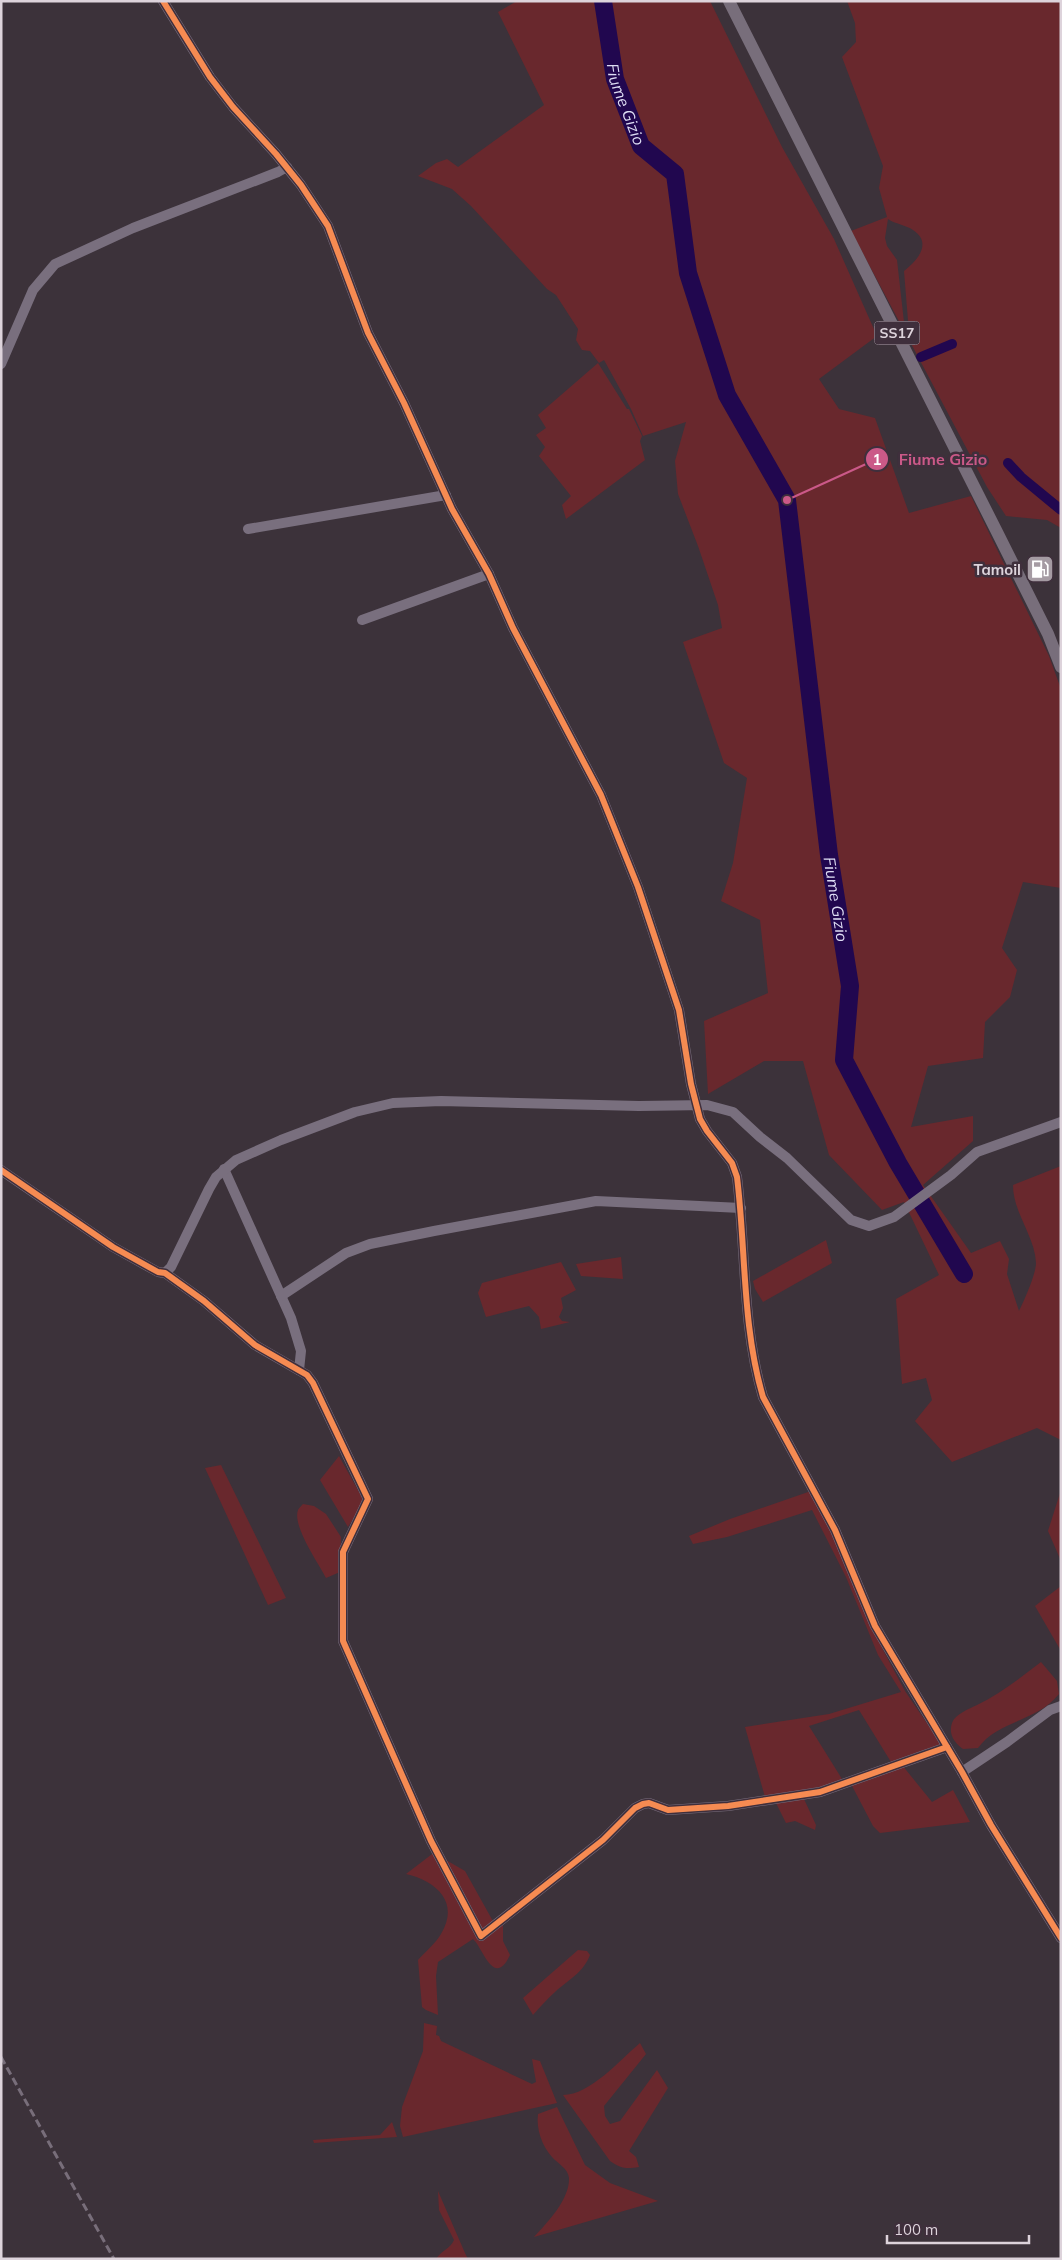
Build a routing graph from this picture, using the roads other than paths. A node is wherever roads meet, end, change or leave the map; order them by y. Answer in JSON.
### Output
{"nodes":[{"id":1,"x":163,"y":1,"type":"edge"},
{"id":2,"x":729,"y":1,"type":"edge"},
{"id":3,"x":287,"y":167,"type":"junction"},
{"id":4,"x":1,"y":364,"type":"edge"},
{"id":5,"x":446,"y":495,"type":"junction"},
{"id":6,"x":248,"y":529,"type":"dead end"},
{"id":7,"x":489,"y":574,"type":"junction"},
{"id":8,"x":362,"y":620,"type":"dead end"},
{"id":9,"x":1061,"y":667,"type":"edge"},
{"id":10,"x":697,"y":1106,"type":"junction"},
{"id":11,"x":1061,"y":1122,"type":"edge"},
{"id":12,"x":224,"y":1169,"type":"junction"},
{"id":13,"x":1,"y":1170,"type":"edge"},
{"id":14,"x":740,"y":1208,"type":"junction"},
{"id":15,"x":165,"y":1272,"type":"junction"},
{"id":16,"x":281,"y":1296,"type":"junction"},
{"id":17,"x":299,"y":1370,"type":"junction"},
{"id":18,"x":1061,"y":1706,"type":"edge"},
{"id":19,"x":947,"y":1747,"type":"junction"},
{"id":20,"x":962,"y":1772,"type":"junction"},
{"id":21,"x":1061,"y":1938,"type":"edge"}],
"edges":[{"from":1,"to":3,"type":"street"},
{"from":2,"to":9,"type":"main road","number":"SS17"},
{"from":3,"to":4,"type":"street"},
{"from":3,"to":5,"type":"street"},
{"from":5,"to":6,"type":"street"},
{"from":5,"to":7,"type":"street"},
{"from":7,"to":8,"type":"street"},
{"from":7,"to":10,"type":"street"},
{"from":10,"to":11,"type":"street"},
{"from":10,"to":12,"type":"street"},
{"from":10,"to":14,"type":"street"},
{"from":12,"to":15,"type":"street"},
{"from":12,"to":16,"type":"street"},
{"from":13,"to":15,"type":"street"},
{"from":14,"to":16,"type":"street"},
{"from":14,"to":19,"type":"street"},
{"from":15,"to":17,"type":"street"},
{"from":16,"to":17,"type":"street"},
{"from":17,"to":19,"type":"street"},
{"from":18,"to":20,"type":"street"},
{"from":19,"to":20,"type":"street"},
{"from":20,"to":21,"type":"street"}]}
